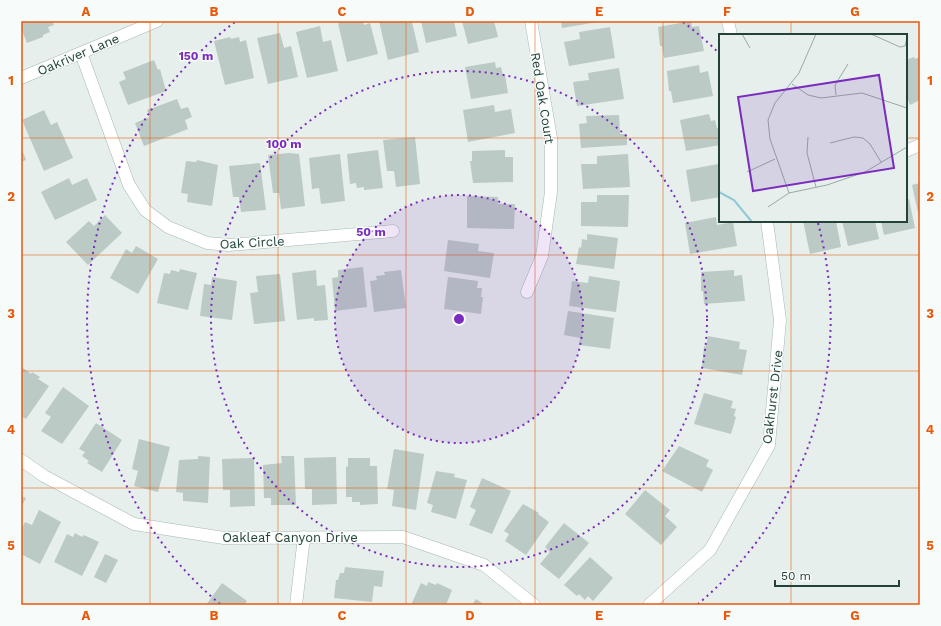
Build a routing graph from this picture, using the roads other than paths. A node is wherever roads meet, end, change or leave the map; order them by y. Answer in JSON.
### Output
{"nodes":[{"id":1,"x":157,"y":21,"type":"edge"},
{"id":2,"x":532,"y":21,"type":"edge"},
{"id":3,"x":728,"y":21,"type":"edge"},
{"id":4,"x":731,"y":34,"type":"edge"},
{"id":5,"x":81,"y":53,"type":"junction"},
{"id":6,"x":21,"y":78,"type":"edge"},
{"id":7,"x":920,"y":145,"type":"edge"},
{"id":8,"x":907,"y":151,"type":"edge"},
{"id":9,"x":767,"y":222,"type":"edge"},
{"id":10,"x":393,"y":231,"type":"dead end"},
{"id":11,"x":527,"y":292,"type":"dead end"},
{"id":12,"x":21,"y":460,"type":"edge"},
{"id":13,"x":304,"y":537,"type":"junction"},
{"id":14,"x":296,"y":605,"type":"edge"},
{"id":15,"x":534,"y":605,"type":"edge"},
{"id":16,"x":649,"y":605,"type":"edge"}],
"edges":[{"from":1,"to":5,"type":"street","name":"Oakriver Lane"},
{"from":2,"to":11,"type":"street","name":"Red Oak Court"},
{"from":3,"to":4,"type":"street"},
{"from":5,"to":6,"type":"street","name":"Oakriver Lane"},
{"from":5,"to":10,"type":"street","name":"Oak Circle"},
{"from":7,"to":8,"type":"street"},
{"from":9,"to":16,"type":"street","name":"Oakhurst Drive"},
{"from":12,"to":13,"type":"street","name":"Oakleaf Canyon Drive"},
{"from":13,"to":14,"type":"street"},
{"from":13,"to":15,"type":"street","name":"Oakleaf Canyon Drive"}]}
